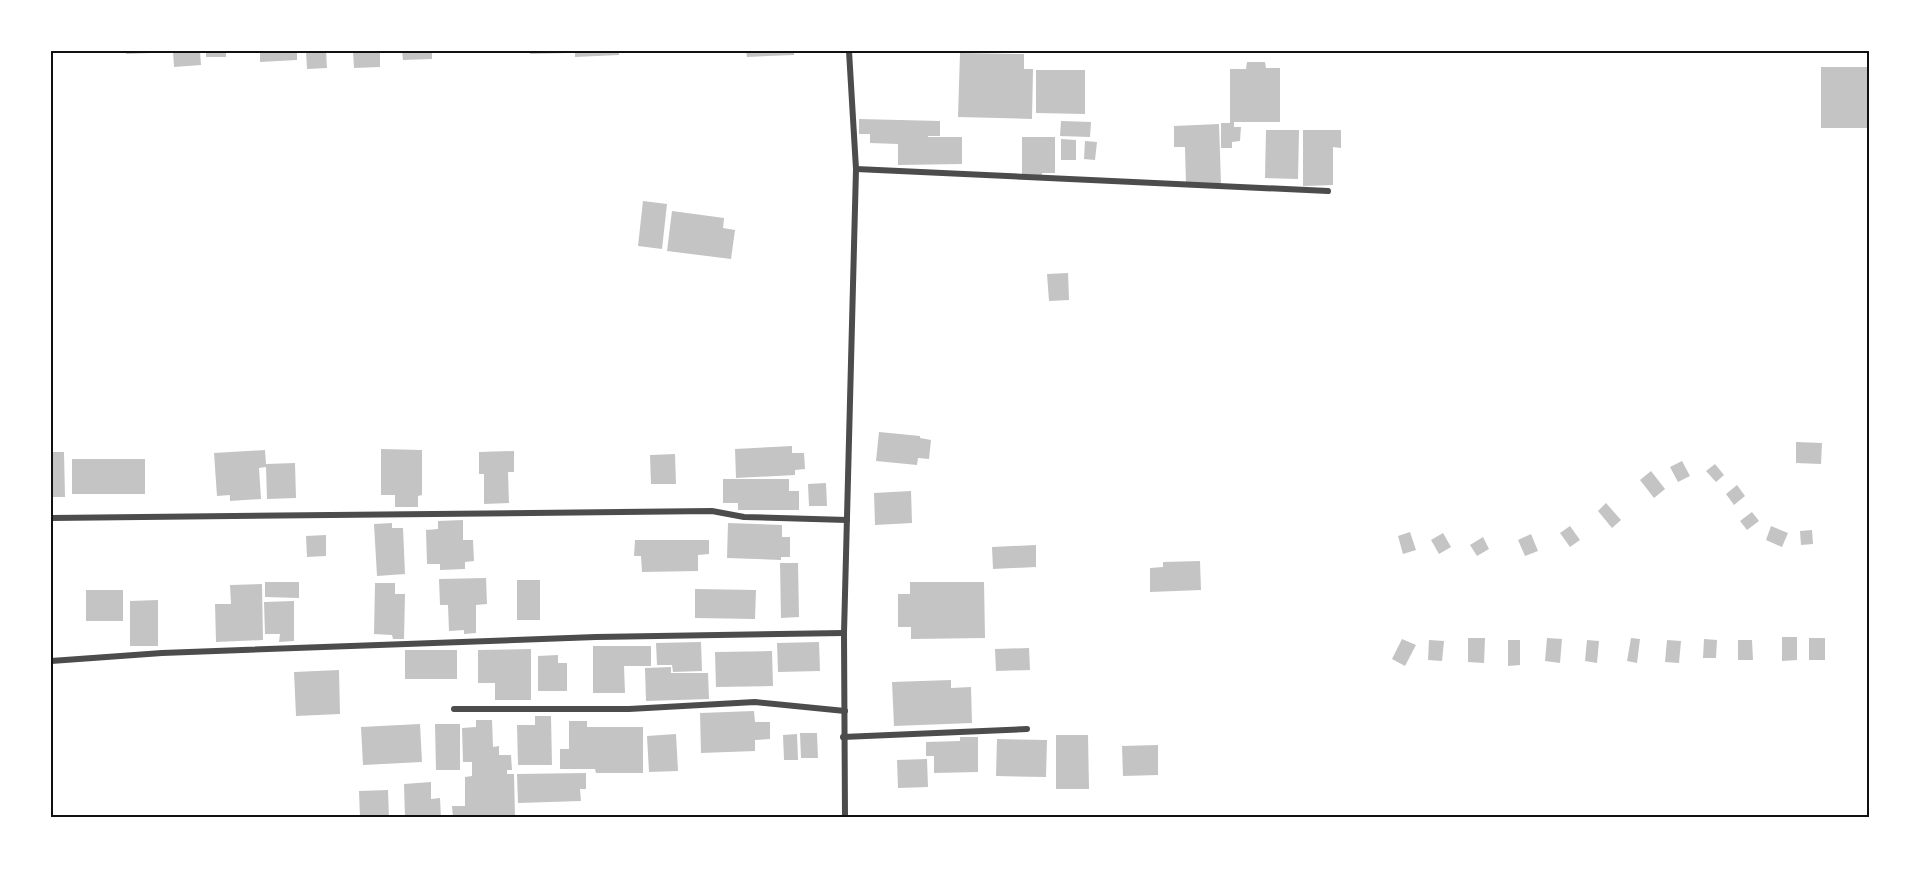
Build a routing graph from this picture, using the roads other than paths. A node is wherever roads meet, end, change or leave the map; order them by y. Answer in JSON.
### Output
{"nodes":[{"id":1,"x":849,"y":51,"type":"edge"},
{"id":2,"x":855,"y":169,"type":"junction"},
{"id":3,"x":1328,"y":191,"type":"dead end"},
{"id":4,"x":51,"y":518,"type":"edge"},
{"id":5,"x":847,"y":520,"type":"junction"},
{"id":6,"x":844,"y":633,"type":"junction"},
{"id":7,"x":51,"y":661,"type":"edge"},
{"id":8,"x":454,"y":709,"type":"dead end"},
{"id":9,"x":845,"y":711,"type":"junction"},
{"id":10,"x":1027,"y":729,"type":"dead end"},
{"id":11,"x":843,"y":737,"type":"junction"},
{"id":12,"x":845,"y":818,"type":"edge"}],
"edges":[{"from":1,"to":2,"type":"street"},
{"from":2,"to":3,"type":"street"},
{"from":2,"to":5,"type":"street"},
{"from":4,"to":5,"type":"street"},
{"from":5,"to":6,"type":"street"},
{"from":6,"to":7,"type":"street"},
{"from":6,"to":9,"type":"street"},
{"from":8,"to":9,"type":"street"},
{"from":9,"to":11,"type":"street"},
{"from":10,"to":11,"type":"street"},
{"from":11,"to":12,"type":"street"}]}
